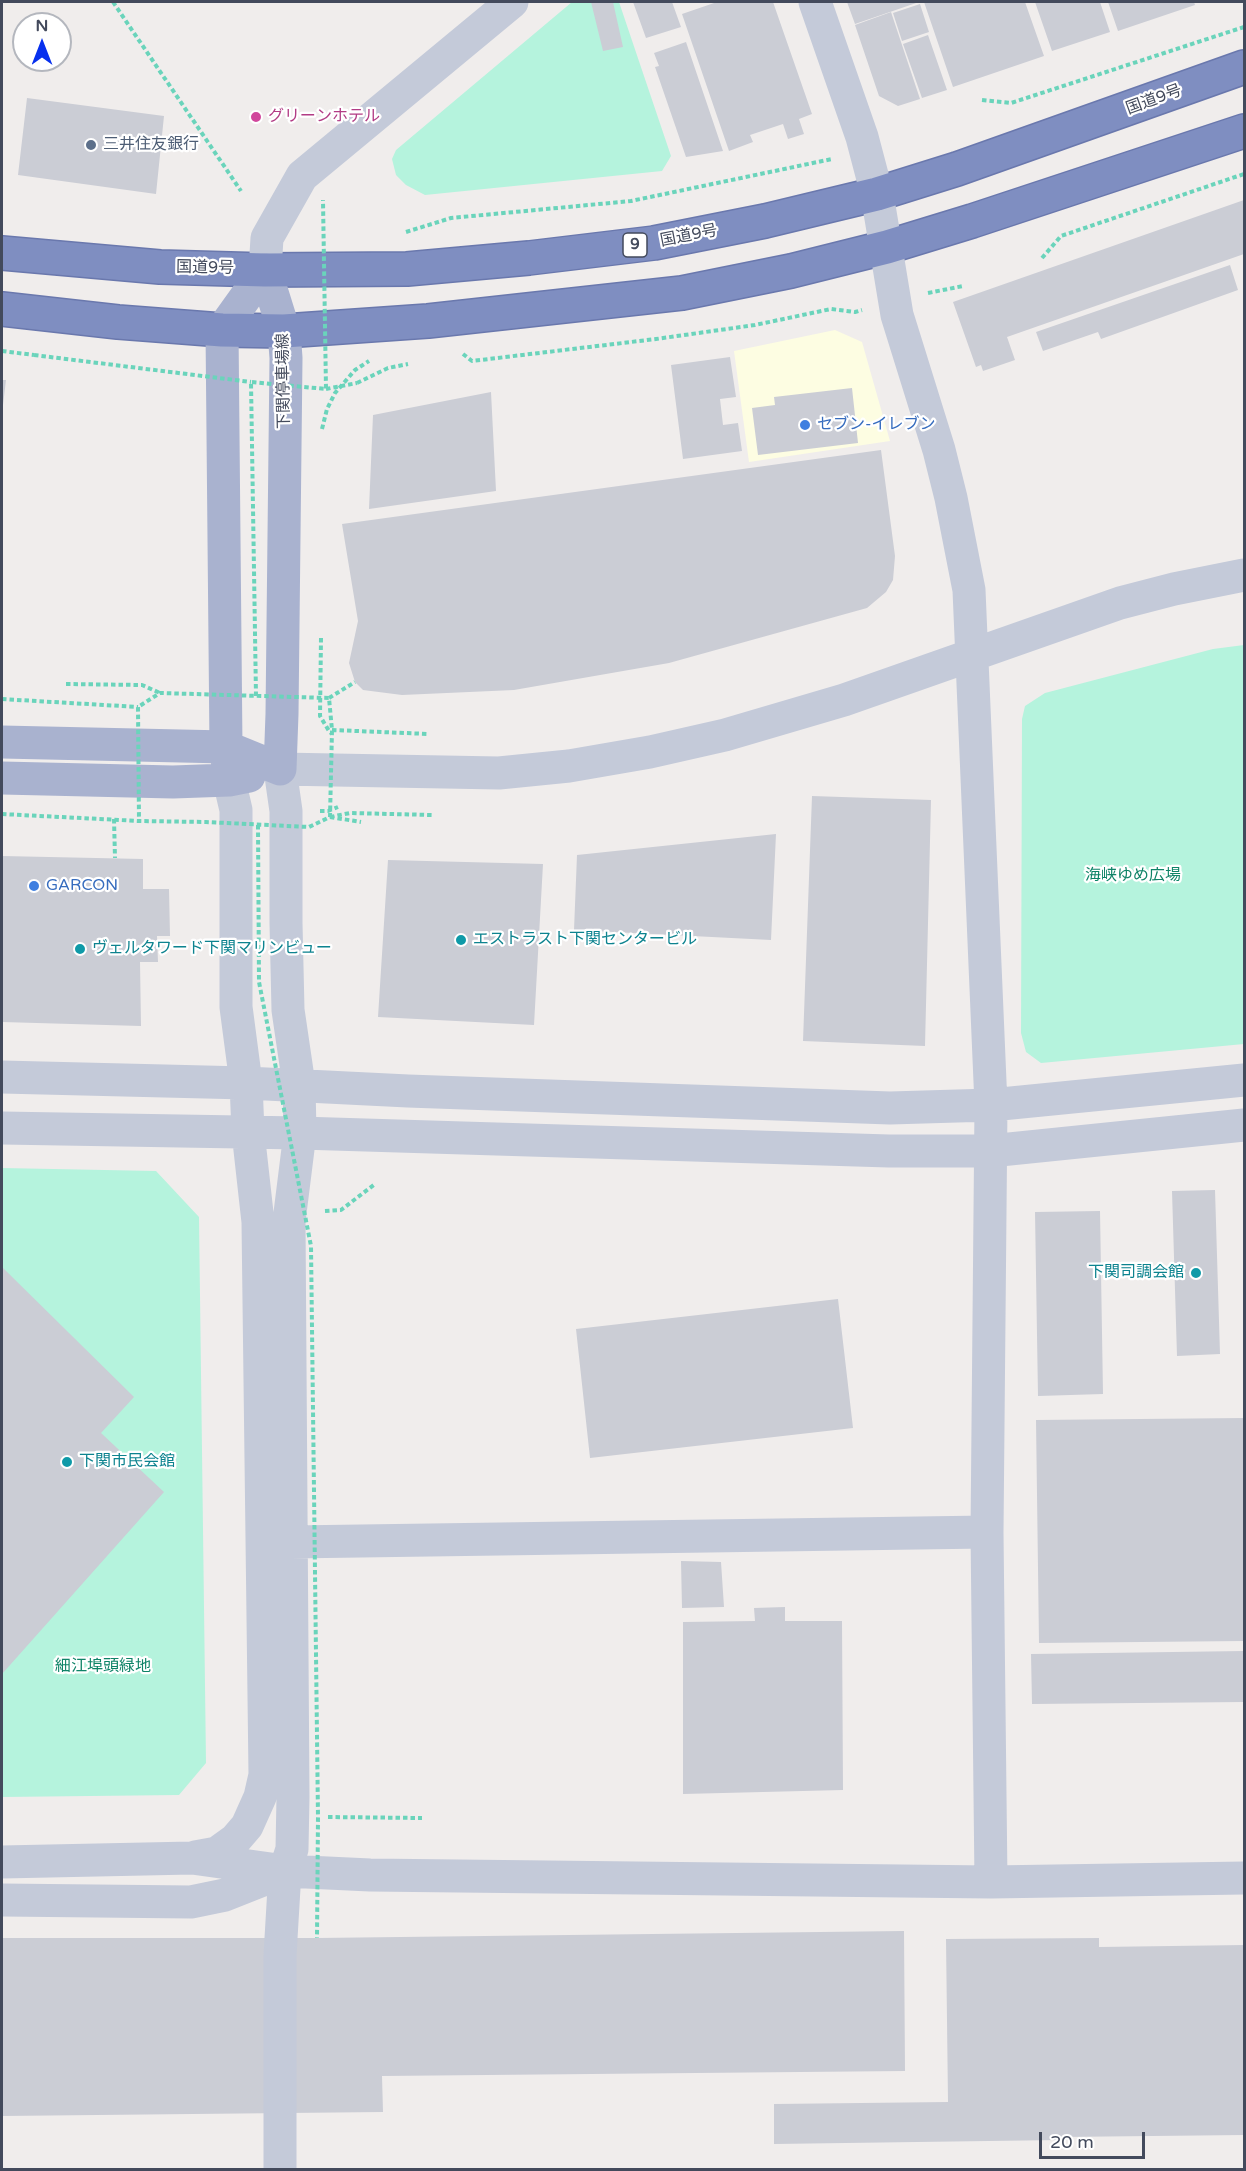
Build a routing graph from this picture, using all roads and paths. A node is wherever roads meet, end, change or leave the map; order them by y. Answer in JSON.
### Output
{"nodes":[{"id":1,"x":113,"y":2,"type":"edge"},
{"id":2,"x":512,"y":2,"type":"edge"},
{"id":3,"x":815,"y":2,"type":"edge"},
{"id":4,"x":1245,"y":27,"type":"edge"},
{"id":5,"x":1245,"y":68,"type":"edge"},
{"id":6,"x":982,"y":100,"type":"dead end"},
{"id":7,"x":1245,"y":131,"type":"edge"},
{"id":8,"x":840,"y":157,"type":"dead end"},
{"id":9,"x":1245,"y":174,"type":"edge"},
{"id":10,"x":241,"y":191,"type":"dead end"},
{"id":11,"x":877,"y":194,"type":"junction"},
{"id":12,"x":323,"y":200,"type":"dead end"},
{"id":13,"x":402,"y":233,"type":"dead end"},
{"id":14,"x":887,"y":247,"type":"junction"},
{"id":15,"x":2,"y":253,"type":"edge"},
{"id":16,"x":1042,"y":258,"type":"dead end"},
{"id":17,"x":265,"y":270,"type":"junction"},
{"id":18,"x":963,"y":286,"type":"dead end"},
{"id":19,"x":946,"y":288,"type":"dead end"},
{"id":20,"x":2,"y":309,"type":"edge"},
{"id":21,"x":855,"y":312,"type":"dead end"},
{"id":22,"x":222,"y":330,"type":"junction"},
{"id":23,"x":284,"y":331,"type":"junction"},
{"id":24,"x":454,"y":347,"type":"dead end"},
{"id":25,"x":2,"y":351,"type":"edge"},
{"id":26,"x":378,"y":358,"type":"dead end"},
{"id":27,"x":408,"y":364,"type":"dead end"},
{"id":28,"x":188,"y":370,"type":"dead end"},
{"id":29,"x":251,"y":382,"type":"junction"},
{"id":30,"x":198,"y":386,"type":"dead end"},
{"id":31,"x":326,"y":389,"type":"junction"},
{"id":32,"x":321,"y":434,"type":"dead end"},
{"id":33,"x":1245,"y":575,"type":"edge"},
{"id":34,"x":321,"y":634,"type":"dead end"},
{"id":35,"x":972,"y":654,"type":"junction"},
{"id":36,"x":355,"y":682,"type":"dead end"},
{"id":37,"x":66,"y":684,"type":"dead end"},
{"id":38,"x":203,"y":690,"type":"dead end"},
{"id":39,"x":160,"y":693,"type":"junction"},
{"id":40,"x":256,"y":696,"type":"junction"},
{"id":41,"x":329,"y":698,"type":"junction"},
{"id":42,"x":2,"y":699,"type":"edge"},
{"id":43,"x":199,"y":701,"type":"dead end"},
{"id":44,"x":138,"y":707,"type":"junction"},
{"id":45,"x":131,"y":717,"type":"dead end"},
{"id":46,"x":142,"y":717,"type":"dead end"},
{"id":47,"x":332,"y":730,"type":"junction"},
{"id":48,"x":438,"y":734,"type":"dead end"},
{"id":49,"x":335,"y":736,"type":"dead end"},
{"id":50,"x":2,"y":742,"type":"edge"},
{"id":51,"x":226,"y":747,"type":"junction"},
{"id":52,"x":280,"y":769,"type":"junction"},
{"id":53,"x":2,"y":778,"type":"edge"},
{"id":54,"x":229,"y":780,"type":"junction"},
{"id":55,"x":2,"y":814,"type":"edge"},
{"id":56,"x":432,"y":815,"type":"dead end"},
{"id":57,"x":330,"y":817,"type":"junction"},
{"id":58,"x":114,"y":819,"type":"junction"},
{"id":59,"x":139,"y":821,"type":"junction"},
{"id":60,"x":361,"y":822,"type":"dead end"},
{"id":61,"x":258,"y":825,"type":"junction"},
{"id":62,"x":115,"y":858,"type":"dead end"},
{"id":63,"x":2,"y":1077,"type":"edge"},
{"id":64,"x":1245,"y":1080,"type":"edge"},
{"id":65,"x":246,"y":1083,"type":"junction"},
{"id":66,"x":299,"y":1085,"type":"junction"},
{"id":67,"x":992,"y":1105,"type":"junction"},
{"id":68,"x":1245,"y":1125,"type":"edge"},
{"id":69,"x":2,"y":1128,"type":"edge"},
{"id":70,"x":248,"y":1132,"type":"junction"},
{"id":71,"x":300,"y":1133,"type":"junction"},
{"id":72,"x":990,"y":1151,"type":"junction"},
{"id":73,"x":375,"y":1184,"type":"dead end"},
{"id":74,"x":318,"y":1212,"type":"dead end"},
{"id":75,"x":987,"y":1532,"type":"junction"},
{"id":76,"x":291,"y":1542,"type":"junction"},
{"id":77,"x":265,"y":1775,"type":"junction"},
{"id":78,"x":293,"y":1797,"type":"junction"},
{"id":79,"x":318,"y":1817,"type":"junction"},
{"id":80,"x":422,"y":1818,"type":"dead end"},
{"id":81,"x":192,"y":1858,"type":"junction"},
{"id":82,"x":2,"y":1862,"type":"edge"},
{"id":83,"x":285,"y":1871,"type":"junction"},
{"id":84,"x":370,"y":1875,"type":"junction"},
{"id":85,"x":1245,"y":1878,"type":"edge"},
{"id":86,"x":992,"y":1882,"type":"junction"},
{"id":87,"x":2,"y":1900,"type":"edge"},
{"id":88,"x":317,"y":1938,"type":"dead end"},
{"id":89,"x":280,"y":2169,"type":"edge"}],
"edges":[{"from":1,"to":10,"type":"path"},
{"from":2,"to":17,"type":"street"},
{"from":3,"to":11,"type":"street"},
{"from":4,"to":6,"type":"path"},
{"from":5,"to":11,"type":"highway","name":"国道9号","number":"9"},
{"from":7,"to":14,"type":"highway"},
{"from":8,"to":13,"type":"path"},
{"from":9,"to":16,"type":"path"},
{"from":11,"to":14,"type":"street"},
{"from":11,"to":17,"type":"highway","name":"国道9号","number":"9"},
{"from":12,"to":31,"type":"path","bridge":true},
{"from":14,"to":23,"type":"highway"},
{"from":14,"to":35,"type":"street"},
{"from":15,"to":17,"type":"highway","name":"国道9号","number":"9"},
{"from":17,"to":22,"type":"main road"},
{"from":17,"to":23,"type":"main road","name":"下関停車場線"},
{"from":18,"to":19,"type":"path"},
{"from":20,"to":22,"type":"highway"},
{"from":21,"to":24,"type":"path"},
{"from":22,"to":23,"type":"highway"},
{"from":22,"to":51,"type":"main road"},
{"from":23,"to":52,"type":"main road","name":"下関停車場線"},
{"from":25,"to":29,"type":"path","bridge":true},
{"from":26,"to":32,"type":"path"},
{"from":27,"to":31,"type":"path","bridge":true},
{"from":28,"to":30,"type":"path"},
{"from":29,"to":31,"type":"path","bridge":true},
{"from":29,"to":40,"type":"path","bridge":true},
{"from":33,"to":35,"type":"street"},
{"from":34,"to":49,"type":"path"},
{"from":35,"to":52,"type":"street"},
{"from":35,"to":67,"type":"street"},
{"from":36,"to":41,"type":"path"},
{"from":37,"to":39,"type":"path"},
{"from":38,"to":43,"type":"path"},
{"from":39,"to":40,"type":"path","bridge":true},
{"from":39,"to":44,"type":"path","bridge":true},
{"from":40,"to":41,"type":"path","bridge":true},
{"from":41,"to":47,"type":"path","bridge":true},
{"from":42,"to":44,"type":"path"},
{"from":44,"to":59,"type":"path","bridge":true},
{"from":45,"to":46,"type":"path"},
{"from":47,"to":48,"type":"path"},
{"from":47,"to":57,"type":"path","bridge":true},
{"from":50,"to":51,"type":"main road"},
{"from":51,"to":52,"type":"main road"},
{"from":51,"to":54,"type":"main road"},
{"from":52,"to":54,"type":"main road"},
{"from":52,"to":66,"type":"street"},
{"from":53,"to":54,"type":"main road"},
{"from":54,"to":65,"type":"street"},
{"from":55,"to":58,"type":"path","bridge":true},
{"from":56,"to":57,"type":"path"},
{"from":57,"to":60,"type":"path"},
{"from":57,"to":61,"type":"path","bridge":true},
{"from":58,"to":59,"type":"path","bridge":true},
{"from":58,"to":62,"type":"path"},
{"from":59,"to":61,"type":"path","bridge":true},
{"from":61,"to":79,"type":"path","bridge":true},
{"from":63,"to":65,"type":"street"},
{"from":64,"to":67,"type":"street"},
{"from":65,"to":66,"type":"street"},
{"from":65,"to":70,"type":"street"},
{"from":66,"to":67,"type":"street"},
{"from":66,"to":71,"type":"street"},
{"from":67,"to":72,"type":"street"},
{"from":68,"to":72,"type":"street"},
{"from":69,"to":70,"type":"street"},
{"from":70,"to":71,"type":"street"},
{"from":70,"to":77,"type":"street"},
{"from":71,"to":72,"type":"street"},
{"from":71,"to":76,"type":"street"},
{"from":72,"to":75,"type":"street"},
{"from":73,"to":74,"type":"path"},
{"from":75,"to":76,"type":"street"},
{"from":75,"to":86,"type":"street"},
{"from":76,"to":78,"type":"street"},
{"from":77,"to":81,"type":"street"},
{"from":77,"to":83,"type":"street"},
{"from":78,"to":83,"type":"street"},
{"from":78,"to":84,"type":"street"},
{"from":79,"to":80,"type":"path"},
{"from":79,"to":88,"type":"path","bridge":true},
{"from":81,"to":82,"type":"street"},
{"from":81,"to":83,"type":"street"},
{"from":83,"to":84,"type":"street"},
{"from":83,"to":87,"type":"street"},
{"from":83,"to":89,"type":"street"},
{"from":84,"to":86,"type":"street"},
{"from":85,"to":86,"type":"street"}]}
